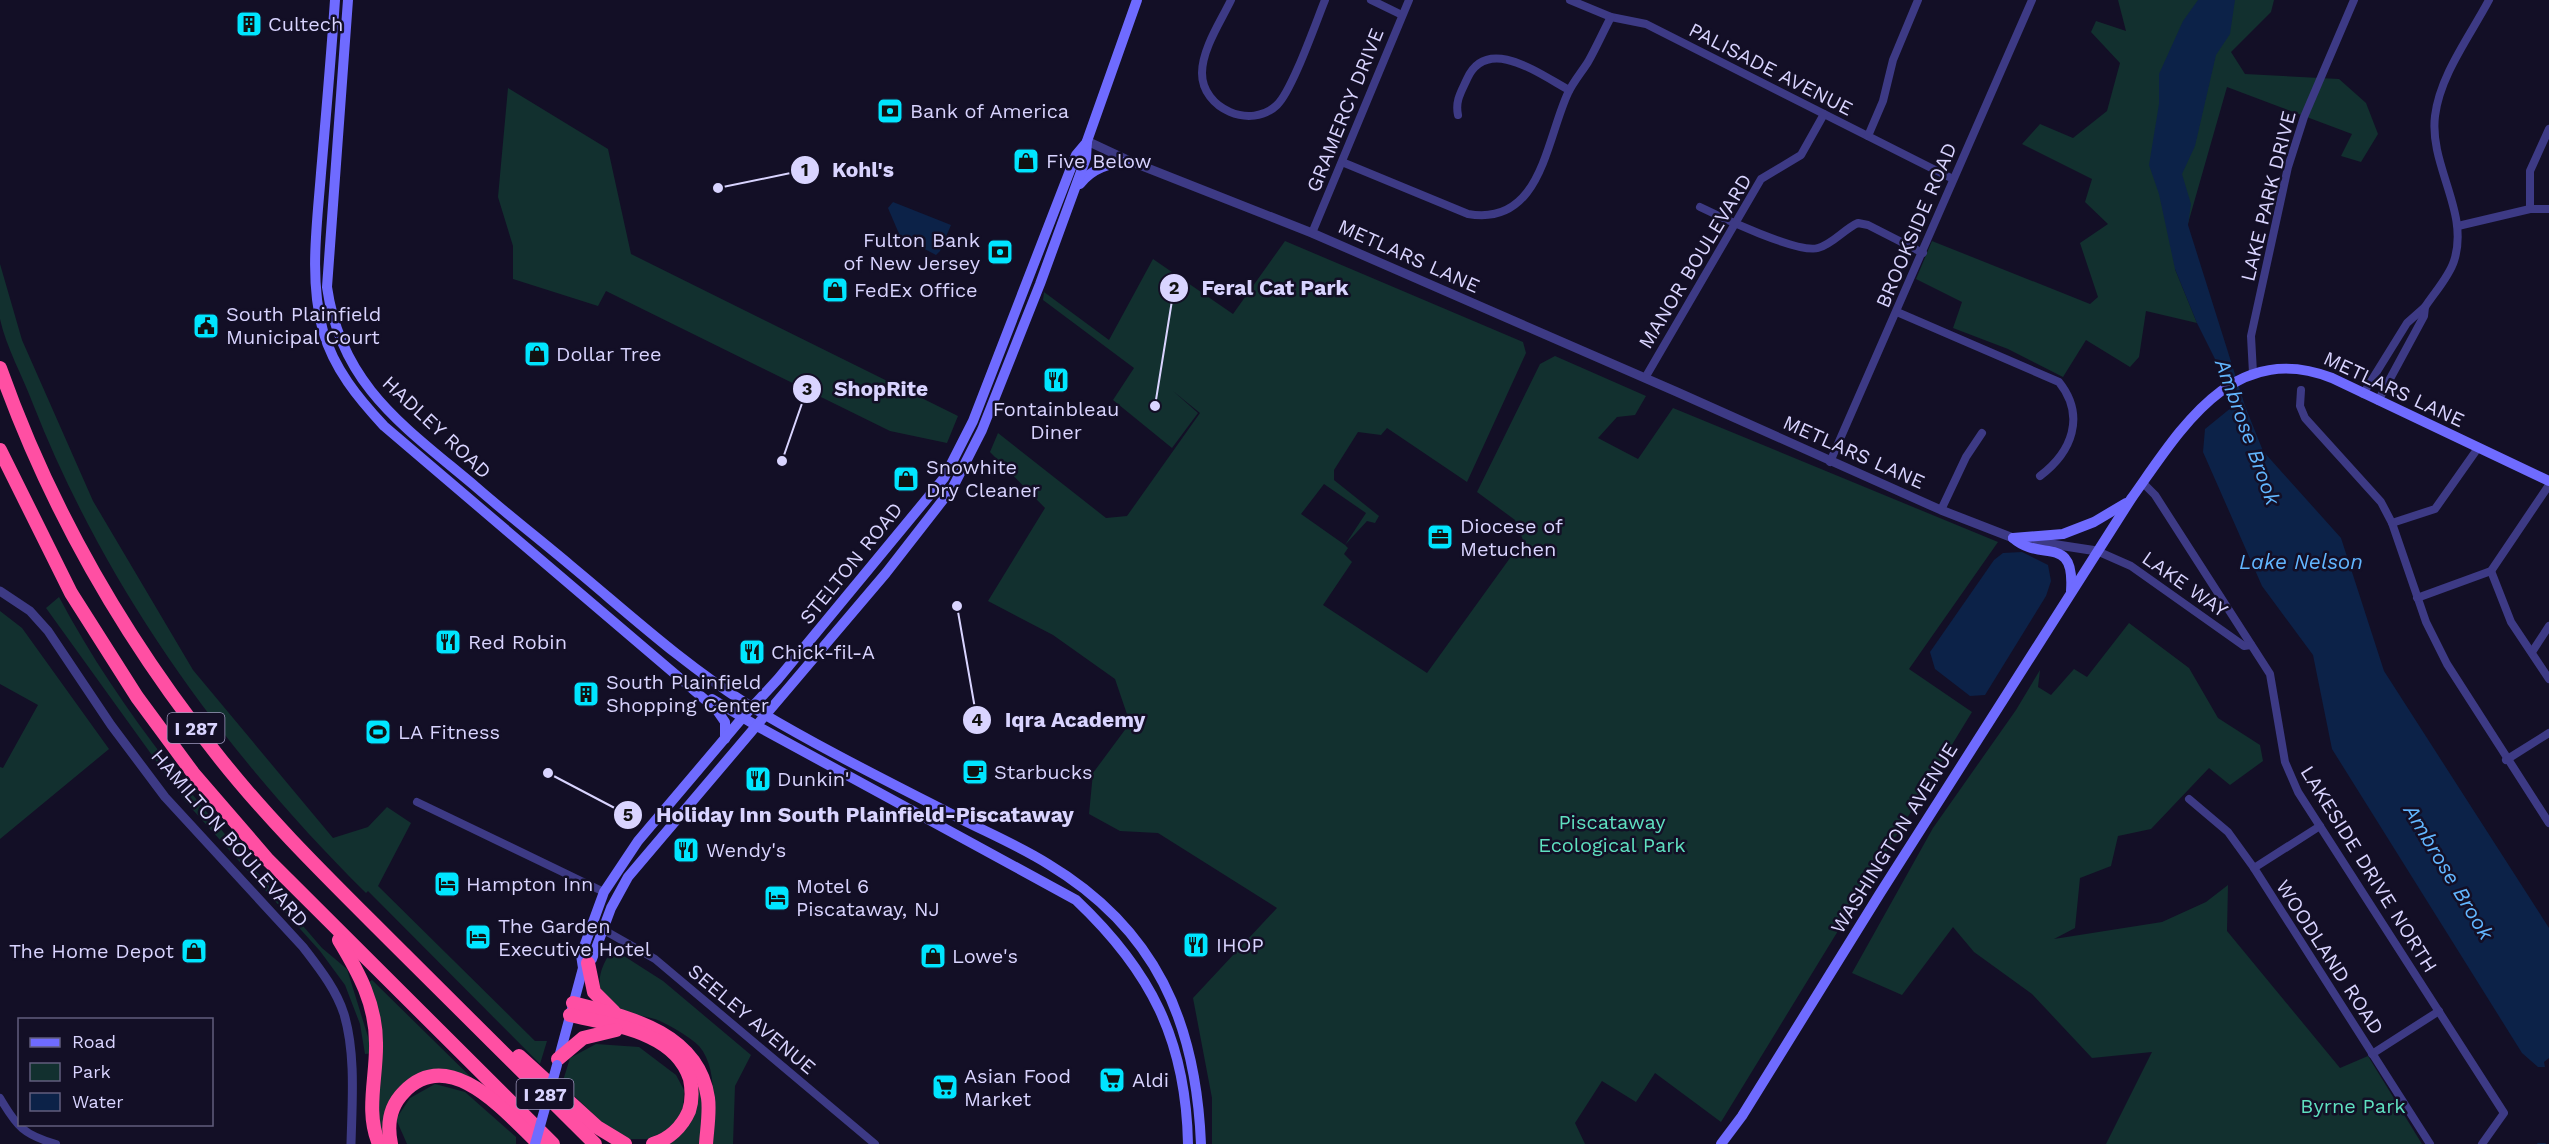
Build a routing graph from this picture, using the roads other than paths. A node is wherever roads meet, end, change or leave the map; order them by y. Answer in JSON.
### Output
{"nodes":[{"id":1,"x":335,"y":0,"type":"edge"},
{"id":2,"x":348,"y":0,"type":"edge"},
{"id":3,"x":1137,"y":0,"type":"edge"},
{"id":4,"x":1231,"y":0,"type":"edge"},
{"id":5,"x":1325,"y":0,"type":"edge"},
{"id":6,"x":1371,"y":0,"type":"edge"},
{"id":7,"x":1409,"y":0,"type":"edge"},
{"id":8,"x":1570,"y":0,"type":"edge"},
{"id":9,"x":1918,"y":0,"type":"edge"},
{"id":10,"x":2031,"y":0,"type":"edge"},
{"id":11,"x":2354,"y":0,"type":"edge"},
{"id":12,"x":2489,"y":0,"type":"edge"},
{"id":13,"x":1402,"y":15,"type":"junction"},
{"id":14,"x":1611,"y":17,"type":"junction"},
{"id":15,"x":1569,"y":90,"type":"junction"},
{"id":16,"x":1824,"y":114,"type":"junction"},
{"id":17,"x":1458,"y":115,"type":"dead end"},
{"id":18,"x":2549,"y":129,"type":"edge"},
{"id":19,"x":1868,"y":136,"type":"junction"},
{"id":20,"x":1087,"y":141,"type":"junction"},
{"id":21,"x":1132,"y":162,"type":"junction"},
{"id":22,"x":1342,"y":162,"type":"junction"},
{"id":23,"x":1953,"y":180,"type":"junction"},
{"id":24,"x":1074,"y":192,"type":"junction"},
{"id":25,"x":1700,"y":207,"type":"dead end"},
{"id":26,"x":2530,"y":209,"type":"junction"},
{"id":27,"x":2549,"y":209,"type":"edge"},
{"id":28,"x":1734,"y":224,"type":"junction"},
{"id":29,"x":2458,"y":226,"type":"junction"},
{"id":30,"x":1312,"y":233,"type":"junction"},
{"id":31,"x":315,"y":247,"type":"junction"},
{"id":32,"x":328,"y":250,"type":"junction"},
{"id":33,"x":1923,"y":253,"type":"junction"},
{"id":34,"x":2425,"y":307,"type":"junction"},
{"id":35,"x":1897,"y":312,"type":"junction"},
{"id":36,"x":2407,"y":323,"type":"junction"},
{"id":37,"x":2417,"y":330,"type":"junction"},
{"id":38,"x":2383,"y":360,"type":"junction"},
{"id":39,"x":0,"y":368,"type":"edge"},
{"id":40,"x":2395,"y":368,"type":"junction"},
{"id":41,"x":2248,"y":376,"type":"junction"},
{"id":42,"x":1645,"y":378,"type":"junction"},
{"id":43,"x":2301,"y":390,"type":"dead end"},
{"id":44,"x":2363,"y":394,"type":"junction"},
{"id":45,"x":2378,"y":401,"type":"junction"},
{"id":46,"x":1982,"y":433,"type":"dead end"},
{"id":47,"x":2478,"y":448,"type":"junction"},
{"id":48,"x":0,"y":450,"type":"edge"},
{"id":49,"x":1830,"y":462,"type":"junction"},
{"id":50,"x":2040,"y":476,"type":"dead end"},
{"id":51,"x":2143,"y":483,"type":"junction"},
{"id":52,"x":2549,"y":483,"type":"edge"},
{"id":53,"x":2131,"y":499,"type":"junction"},
{"id":54,"x":1941,"y":510,"type":"junction"},
{"id":55,"x":2392,"y":523,"type":"junction"},
{"id":56,"x":2013,"y":538,"type":"junction"},
{"id":57,"x":2097,"y":551,"type":"junction"},
{"id":58,"x":2491,"y":571,"type":"junction"},
{"id":59,"x":0,"y":591,"type":"edge"},
{"id":60,"x":2071,"y":593,"type":"junction"},
{"id":61,"x":2417,"y":598,"type":"junction"},
{"id":62,"x":2549,"y":626,"type":"edge"},
{"id":63,"x":2251,"y":645,"type":"junction"},
{"id":64,"x":2532,"y":652,"type":"junction"},
{"id":65,"x":2549,"y":679,"type":"edge"},
{"id":66,"x":689,"y":685,"type":"junction"},
{"id":67,"x":752,"y":707,"type":"junction"},
{"id":68,"x":766,"y":714,"type":"junction"},
{"id":69,"x":742,"y":717,"type":"junction"},
{"id":70,"x":757,"y":726,"type":"junction"},
{"id":71,"x":2549,"y":733,"type":"edge"},
{"id":72,"x":725,"y":739,"type":"junction"},
{"id":73,"x":2506,"y":760,"type":"junction"},
{"id":74,"x":2189,"y":799,"type":"dead end"},
{"id":75,"x":417,"y":802,"type":"dead end"},
{"id":76,"x":2549,"y":823,"type":"edge"},
{"id":77,"x":2320,"y":826,"type":"junction"},
{"id":78,"x":2254,"y":868,"type":"junction"},
{"id":79,"x":604,"y":892,"type":"junction"},
{"id":80,"x":327,"y":920,"type":"junction"},
{"id":81,"x":602,"y":928,"type":"junction"},
{"id":82,"x":586,"y":965,"type":"junction"},
{"id":83,"x":572,"y":1009,"type":"junction"},
{"id":84,"x":2439,"y":1011,"type":"junction"},
{"id":85,"x":618,"y":1015,"type":"junction"},
{"id":86,"x":628,"y":1030,"type":"junction"},
{"id":87,"x":495,"y":1044,"type":"junction"},
{"id":88,"x":2373,"y":1054,"type":"junction"},
{"id":89,"x":557,"y":1062,"type":"junction"},
{"id":90,"x":0,"y":1098,"type":"edge"},
{"id":91,"x":56,"y":1144,"type":"edge"},
{"id":92,"x":351,"y":1144,"type":"edge"},
{"id":93,"x":379,"y":1144,"type":"edge"},
{"id":94,"x":391,"y":1144,"type":"edge"},
{"id":95,"x":537,"y":1144,"type":"edge"},
{"id":96,"x":553,"y":1144,"type":"edge"},
{"id":97,"x":595,"y":1144,"type":"edge"},
{"id":98,"x":625,"y":1144,"type":"edge"},
{"id":99,"x":653,"y":1144,"type":"edge"},
{"id":100,"x":706,"y":1144,"type":"edge"},
{"id":101,"x":875,"y":1144,"type":"edge"},
{"id":102,"x":1188,"y":1144,"type":"edge"},
{"id":103,"x":1201,"y":1144,"type":"edge"},
{"id":104,"x":1721,"y":1144,"type":"edge"},
{"id":105,"x":2430,"y":1144,"type":"edge"},
{"id":106,"x":2482,"y":1144,"type":"edge"}],
"edges":[{"from":1,"to":31,"type":"main road","name":"HADLEY ROAD"},
{"from":2,"to":32,"type":"main road","name":"HADLEY ROAD"},
{"from":3,"to":20,"type":"main road","name":"STELTON ROAD"},
{"from":4,"to":5,"type":"street"},
{"from":6,"to":13,"type":"street"},
{"from":7,"to":13,"type":"street","name":"GRAMERCY DRIVE"},
{"from":8,"to":14,"type":"street","name":"PALISADE AVENUE"},
{"from":9,"to":19,"type":"street"},
{"from":10,"to":23,"type":"street","name":"BROOKSIDE ROAD"},
{"from":11,"to":41,"type":"street","name":"LAKE PARK DRIVE"},
{"from":12,"to":29,"type":"street"},
{"from":13,"to":22,"type":"street","name":"GRAMERCY DRIVE"},
{"from":14,"to":15,"type":"street"},
{"from":14,"to":16,"type":"street","name":"PALISADE AVENUE"},
{"from":15,"to":17,"type":"street"},
{"from":15,"to":22,"type":"street"},
{"from":16,"to":19,"type":"street","name":"PALISADE AVENUE"},
{"from":16,"to":28,"type":"street","name":"MANOR BOULEVARD"},
{"from":18,"to":26,"type":"street"},
{"from":19,"to":23,"type":"street","name":"PALISADE AVENUE"},
{"from":20,"to":21,"type":"street","name":"METLARS LANE"},
{"from":20,"to":24,"type":"main road","name":"STELTON ROAD"},
{"from":20,"to":67,"type":"main road","name":"STELTON ROAD"},
{"from":21,"to":24,"type":"main road"},
{"from":21,"to":30,"type":"street","name":"METLARS LANE"},
{"from":22,"to":30,"type":"street","name":"GRAMERCY DRIVE"},
{"from":23,"to":33,"type":"street","name":"BROOKSIDE ROAD"},
{"from":24,"to":68,"type":"main road","name":"STELTON ROAD"},
{"from":25,"to":28,"type":"street"},
{"from":26,"to":27,"type":"street"},
{"from":26,"to":29,"type":"street"},
{"from":28,"to":33,"type":"street"},
{"from":28,"to":42,"type":"street","name":"MANOR BOULEVARD"},
{"from":29,"to":34,"type":"street"},
{"from":30,"to":42,"type":"street","name":"METLARS LANE"},
{"from":31,"to":32,"type":"main road"},
{"from":31,"to":66,"type":"main road","name":"HADLEY ROAD"},
{"from":32,"to":67,"type":"main road","name":"HADLEY ROAD"},
{"from":33,"to":35,"type":"street","name":"BROOKSIDE ROAD"},
{"from":34,"to":36,"type":"street"},
{"from":34,"to":37,"type":"street"},
{"from":35,"to":49,"type":"street","name":"BROOKSIDE ROAD"},
{"from":35,"to":50,"type":"street"},
{"from":36,"to":37,"type":"street"},
{"from":36,"to":38,"type":"street"},
{"from":37,"to":40,"type":"street"},
{"from":38,"to":40,"type":"street"},
{"from":38,"to":44,"type":"street"},
{"from":39,"to":87,"type":"highway","number":"I 287"},
{"from":40,"to":45,"type":"street"},
{"from":41,"to":44,"type":"main road","name":"METLARS LANE"},
{"from":41,"to":51,"type":"main road","name":"METLARS LANE"},
{"from":42,"to":49,"type":"street","name":"METLARS LANE"},
{"from":43,"to":55,"type":"street"},
{"from":44,"to":45,"type":"main road","name":"METLARS LANE"},
{"from":45,"to":47,"type":"main road","name":"METLARS LANE"},
{"from":46,"to":54,"type":"street"},
{"from":47,"to":52,"type":"main road","name":"METLARS LANE"},
{"from":47,"to":55,"type":"street"},
{"from":48,"to":80,"type":"highway","number":"I 287"},
{"from":49,"to":54,"type":"street","name":"METLARS LANE"},
{"from":51,"to":53,"type":"main road","name":"METLARS LANE"},
{"from":51,"to":63,"type":"street","name":"LAKESIDE DRIVE NORTH"},
{"from":52,"to":58,"type":"street"},
{"from":53,"to":56,"type":"main road"},
{"from":53,"to":57,"type":"main road","name":"METLARS LANE"},
{"from":54,"to":56,"type":"street","name":"METLARS LANE"},
{"from":55,"to":61,"type":"street"},
{"from":56,"to":57,"type":"street","name":"METLARS LANE"},
{"from":56,"to":60,"type":"main road"},
{"from":57,"to":60,"type":"main road","name":"WASHINGTON AVENUE"},
{"from":57,"to":63,"type":"street","name":"LAKE WAY"},
{"from":58,"to":61,"type":"street"},
{"from":58,"to":64,"type":"street"},
{"from":59,"to":92,"type":"street","name":"HAMILTON BOULEVARD"},
{"from":60,"to":104,"type":"main road","name":"WASHINGTON AVENUE"},
{"from":61,"to":73,"type":"street"},
{"from":62,"to":64,"type":"street"},
{"from":63,"to":77,"type":"street","name":"LAKESIDE DRIVE NORTH"},
{"from":64,"to":65,"type":"street"},
{"from":66,"to":69,"type":"main road","name":"HADLEY ROAD"},
{"from":66,"to":72,"type":"main road","name":"HADLEY ROAD"},
{"from":67,"to":68,"type":"main road","name":"HADLEY ROAD"},
{"from":67,"to":69,"type":"main road","name":"STELTON ROAD"},
{"from":68,"to":70,"type":"main road","name":"STELTON ROAD"},
{"from":68,"to":103,"type":"main road","name":"HADLEY ROAD"},
{"from":69,"to":70,"type":"main road","name":"HADLEY ROAD"},
{"from":69,"to":72,"type":"main road","name":"STELTON ROAD"},
{"from":70,"to":81,"type":"main road","name":"STELTON ROAD"},
{"from":70,"to":102,"type":"main road","name":"HADLEY ROAD"},
{"from":71,"to":73,"type":"street"},
{"from":72,"to":79,"type":"main road","name":"STELTON ROAD"},
{"from":73,"to":76,"type":"street"},
{"from":74,"to":78,"type":"street","name":"WOODLAND ROAD"},
{"from":75,"to":79,"type":"street"},
{"from":77,"to":78,"type":"street"},
{"from":77,"to":84,"type":"street","name":"LAKESIDE DRIVE NORTH"},
{"from":78,"to":88,"type":"street","name":"WOODLAND ROAD"},
{"from":79,"to":82,"type":"main road","name":"STELTON ROAD"},
{"from":80,"to":93,"type":"highway"},
{"from":80,"to":96,"type":"highway","number":"I 287"},
{"from":81,"to":82,"type":"main road","name":"STELTON ROAD"},
{"from":81,"to":101,"type":"street","name":"SEELEY AVENUE"},
{"from":82,"to":83,"type":"main road","name":"STELTON ROAD"},
{"from":82,"to":85,"type":"highway"},
{"from":83,"to":85,"type":"highway"},
{"from":83,"to":86,"type":"highway"},
{"from":83,"to":89,"type":"main road","name":"STELTON ROAD"},
{"from":84,"to":88,"type":"street"},
{"from":84,"to":106,"type":"street","name":"LAKESIDE DRIVE NORTH"},
{"from":85,"to":100,"type":"highway"},
{"from":86,"to":89,"type":"highway"},
{"from":86,"to":99,"type":"highway"},
{"from":87,"to":97,"type":"highway","number":"I 287"},
{"from":87,"to":98,"type":"highway"},
{"from":88,"to":105,"type":"street","name":"WOODLAND ROAD"},
{"from":89,"to":95,"type":"main road","name":"STELTON ROAD","bridge":true},
{"from":90,"to":91,"type":"street"},
{"from":94,"to":95,"type":"highway"}]}
